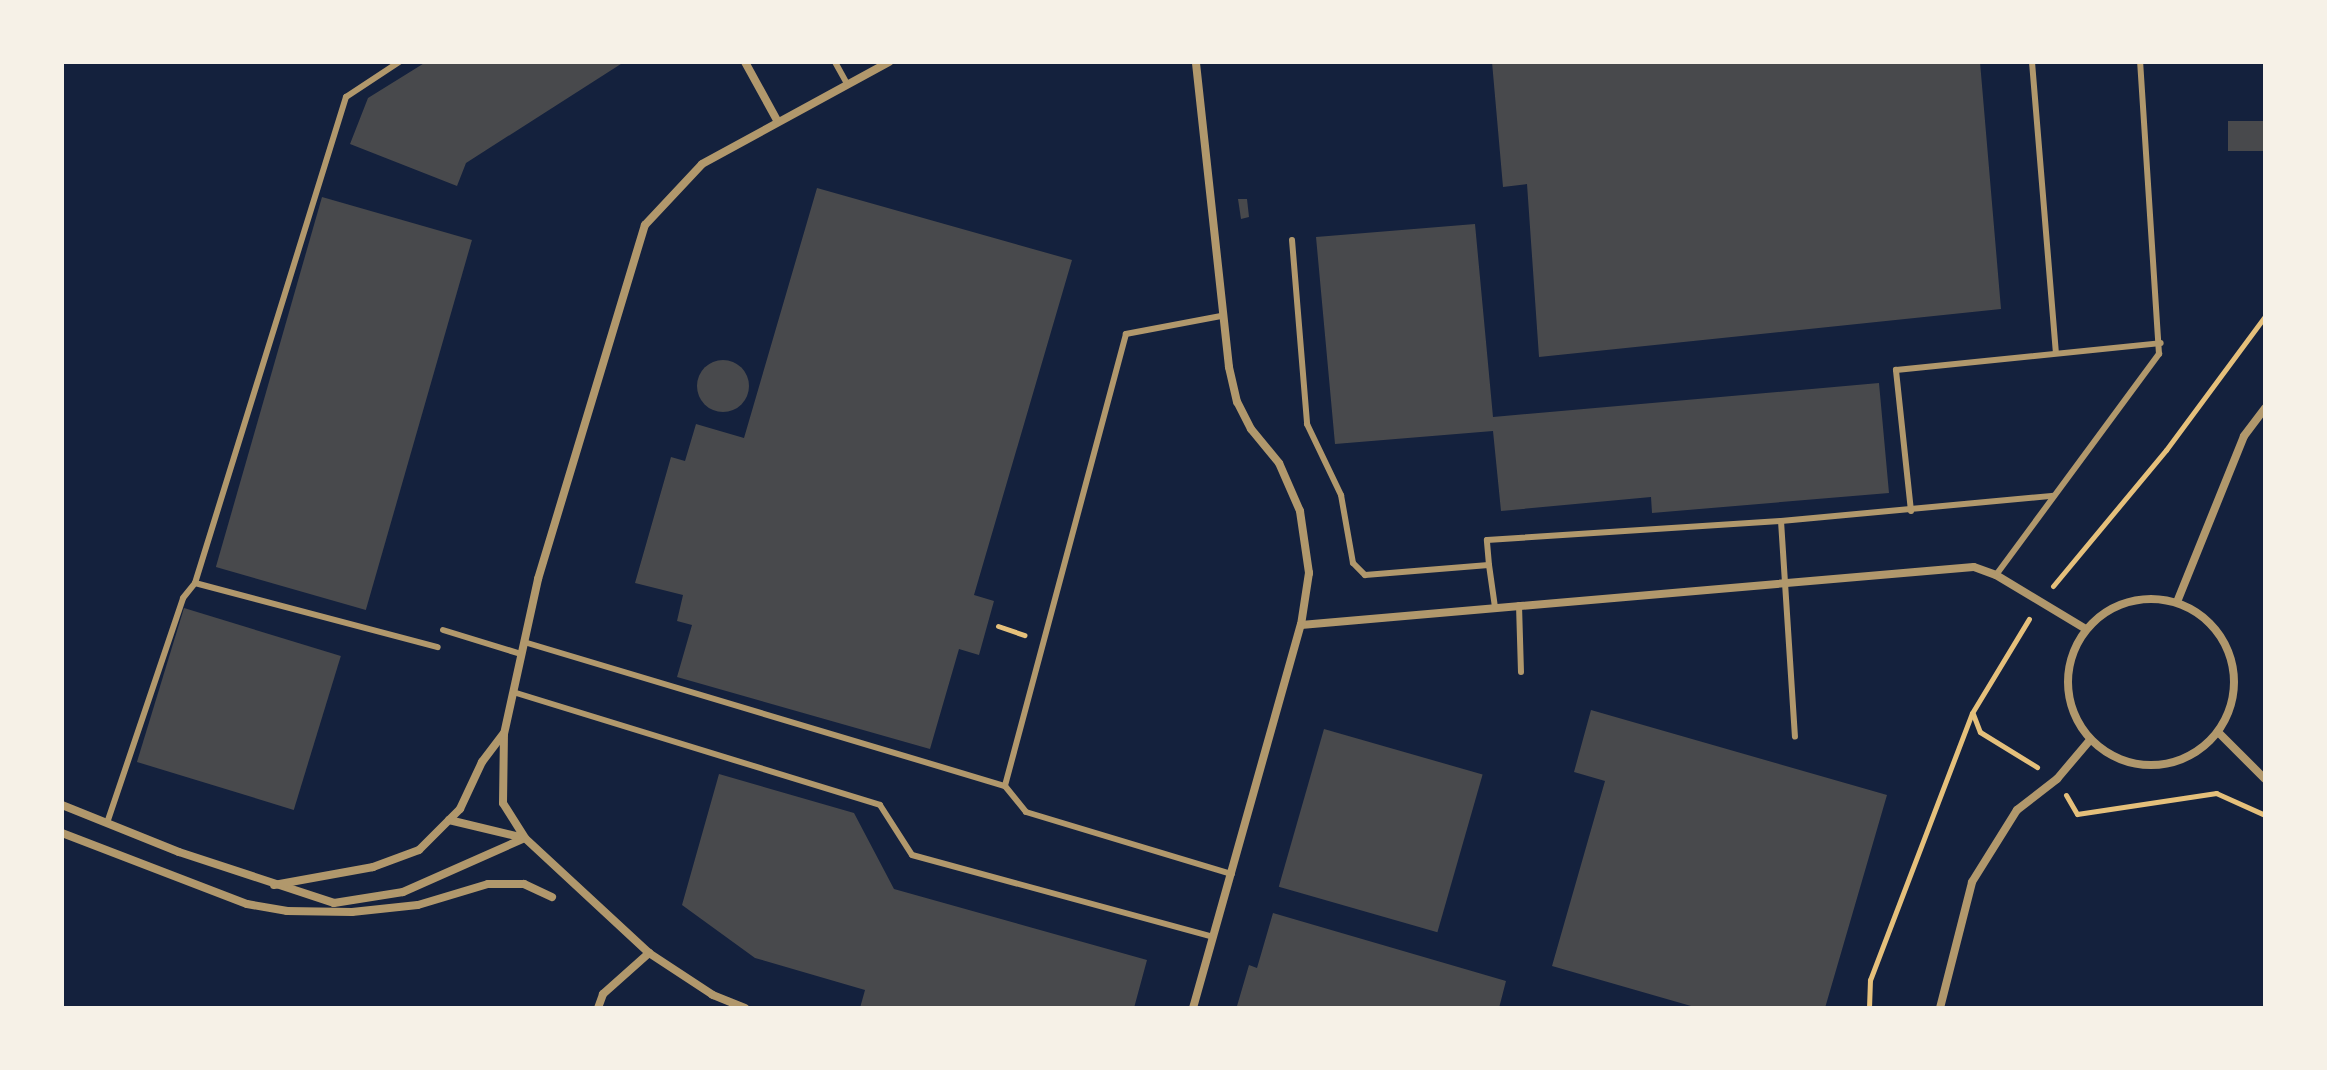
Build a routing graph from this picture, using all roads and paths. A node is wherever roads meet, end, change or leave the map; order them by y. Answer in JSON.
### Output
{"nodes":[{"id":1,"x":399,"y":62,"type":"edge"},
{"id":2,"x":745,"y":62,"type":"edge"},
{"id":3,"x":835,"y":62,"type":"edge"},
{"id":4,"x":889,"y":62,"type":"edge"},
{"id":5,"x":1196,"y":62,"type":"edge"},
{"id":6,"x":2032,"y":62,"type":"edge"},
{"id":7,"x":2140,"y":62,"type":"edge"},
{"id":8,"x":847,"y":84,"type":"junction"},
{"id":9,"x":778,"y":122,"type":"junction"},
{"id":10,"x":1292,"y":240,"type":"dead end"},
{"id":11,"x":1221,"y":316,"type":"junction"},
{"id":12,"x":2265,"y":316,"type":"edge"},
{"id":13,"x":2161,"y":343,"type":"junction"},
{"id":14,"x":2056,"y":353,"type":"junction"},
{"id":15,"x":2265,"y":408,"type":"edge"},
{"id":16,"x":2052,"y":496,"type":"junction"},
{"id":17,"x":1911,"y":511,"type":"junction"},
{"id":18,"x":1781,"y":521,"type":"junction"},
{"id":19,"x":1489,"y":565,"type":"junction"},
{"id":20,"x":1996,"y":575,"type":"junction"},
{"id":21,"x":195,"y":583,"type":"junction"},
{"id":22,"x":1785,"y":585,"type":"junction"},
{"id":23,"x":2040,"y":601,"type":"junction"},
{"id":24,"x":2177,"y":602,"type":"junction"},
{"id":25,"x":1519,"y":605,"type":"junction"},
{"id":26,"x":1495,"y":607,"type":"junction"},
{"id":27,"x":1301,"y":625,"type":"junction"},
{"id":28,"x":2086,"y":629,"type":"junction"},
{"id":29,"x":443,"y":630,"type":"dead end"},
{"id":30,"x":524,"y":642,"type":"junction"},
{"id":31,"x":438,"y":647,"type":"dead end"},
{"id":32,"x":521,"y":654,"type":"junction"},
{"id":33,"x":1521,"y":672,"type":"dead end"},
{"id":34,"x":513,"y":692,"type":"junction"},
{"id":35,"x":1972,"y":713,"type":"junction"},
{"id":36,"x":2219,"y":733,"type":"junction"},
{"id":37,"x":504,"y":734,"type":"junction"},
{"id":38,"x":1795,"y":737,"type":"dead end"},
{"id":39,"x":2090,"y":740,"type":"junction"},
{"id":40,"x":2057,"y":779,"type":"junction"},
{"id":41,"x":2265,"y":779,"type":"edge"},
{"id":42,"x":1005,"y":786,"type":"junction"},
{"id":43,"x":62,"y":805,"type":"edge"},
{"id":44,"x":2265,"y":815,"type":"edge"},
{"id":45,"x":449,"y":820,"type":"junction"},
{"id":46,"x":107,"y":823,"type":"junction"},
{"id":47,"x":62,"y":833,"type":"edge"},
{"id":48,"x":525,"y":838,"type":"junction"},
{"id":49,"x":1232,"y":874,"type":"junction"},
{"id":50,"x":273,"y":885,"type":"junction"},
{"id":51,"x":552,"y":897,"type":"dead end"},
{"id":52,"x":1213,"y":937,"type":"junction"},
{"id":53,"x":649,"y":953,"type":"junction"},
{"id":54,"x":598,"y":1008,"type":"edge"},
{"id":55,"x":745,"y":1008,"type":"edge"},
{"id":56,"x":1193,"y":1008,"type":"edge"},
{"id":57,"x":1869,"y":1008,"type":"edge"},
{"id":58,"x":1940,"y":1008,"type":"edge"}],
"edges":[{"from":1,"to":21,"type":"lane"},
{"from":2,"to":9,"type":"street"},
{"from":3,"to":8,"type":"lane"},
{"from":4,"to":8,"type":"street"},
{"from":5,"to":11,"type":"street"},
{"from":6,"to":14,"type":"lane"},
{"from":7,"to":13,"type":"lane"},
{"from":8,"to":9,"type":"street"},
{"from":9,"to":30,"type":"street"},
{"from":10,"to":19,"type":"lane"},
{"from":11,"to":27,"type":"street"},
{"from":11,"to":42,"type":"lane"},
{"from":12,"to":23,"type":"path"},
{"from":13,"to":14,"type":"lane"},
{"from":13,"to":16,"type":"lane"},
{"from":14,"to":17,"type":"lane"},
{"from":15,"to":24,"type":"street"},
{"from":16,"to":17,"type":"lane"},
{"from":16,"to":20,"type":"lane"},
{"from":17,"to":18,"type":"lane"},
{"from":18,"to":19,"type":"lane"},
{"from":18,"to":22,"type":"lane"},
{"from":19,"to":26,"type":"lane"},
{"from":20,"to":22,"type":"street"},
{"from":20,"to":23,"type":"street"},
{"from":21,"to":31,"type":"lane"},
{"from":21,"to":46,"type":"lane"},
{"from":22,"to":25,"type":"street"},
{"from":22,"to":38,"type":"lane"},
{"from":23,"to":28,"type":"street"},
{"from":23,"to":35,"type":"path"},
{"from":24,"to":28,"type":"street"},
{"from":24,"to":36,"type":"street"},
{"from":25,"to":26,"type":"street"},
{"from":25,"to":33,"type":"lane"},
{"from":26,"to":27,"type":"street"},
{"from":27,"to":49,"type":"street"},
{"from":28,"to":39,"type":"street"},
{"from":29,"to":32,"type":"lane"},
{"from":30,"to":32,"type":"street"},
{"from":30,"to":42,"type":"lane"},
{"from":32,"to":34,"type":"street"},
{"from":34,"to":37,"type":"street"},
{"from":34,"to":52,"type":"lane"},
{"from":35,"to":40,"type":"path"},
{"from":35,"to":57,"type":"path"},
{"from":36,"to":39,"type":"street"},
{"from":36,"to":41,"type":"street"},
{"from":37,"to":45,"type":"street"},
{"from":37,"to":48,"type":"street"},
{"from":39,"to":40,"type":"street"},
{"from":40,"to":44,"type":"path"},
{"from":40,"to":58,"type":"street"},
{"from":42,"to":49,"type":"lane"},
{"from":43,"to":46,"type":"street"},
{"from":45,"to":48,"type":"street"},
{"from":45,"to":50,"type":"street"},
{"from":46,"to":50,"type":"street"},
{"from":47,"to":51,"type":"street"},
{"from":48,"to":50,"type":"street"},
{"from":48,"to":53,"type":"street"},
{"from":49,"to":52,"type":"street"},
{"from":52,"to":56,"type":"street"},
{"from":53,"to":54,"type":"street"},
{"from":53,"to":55,"type":"street"}]}
